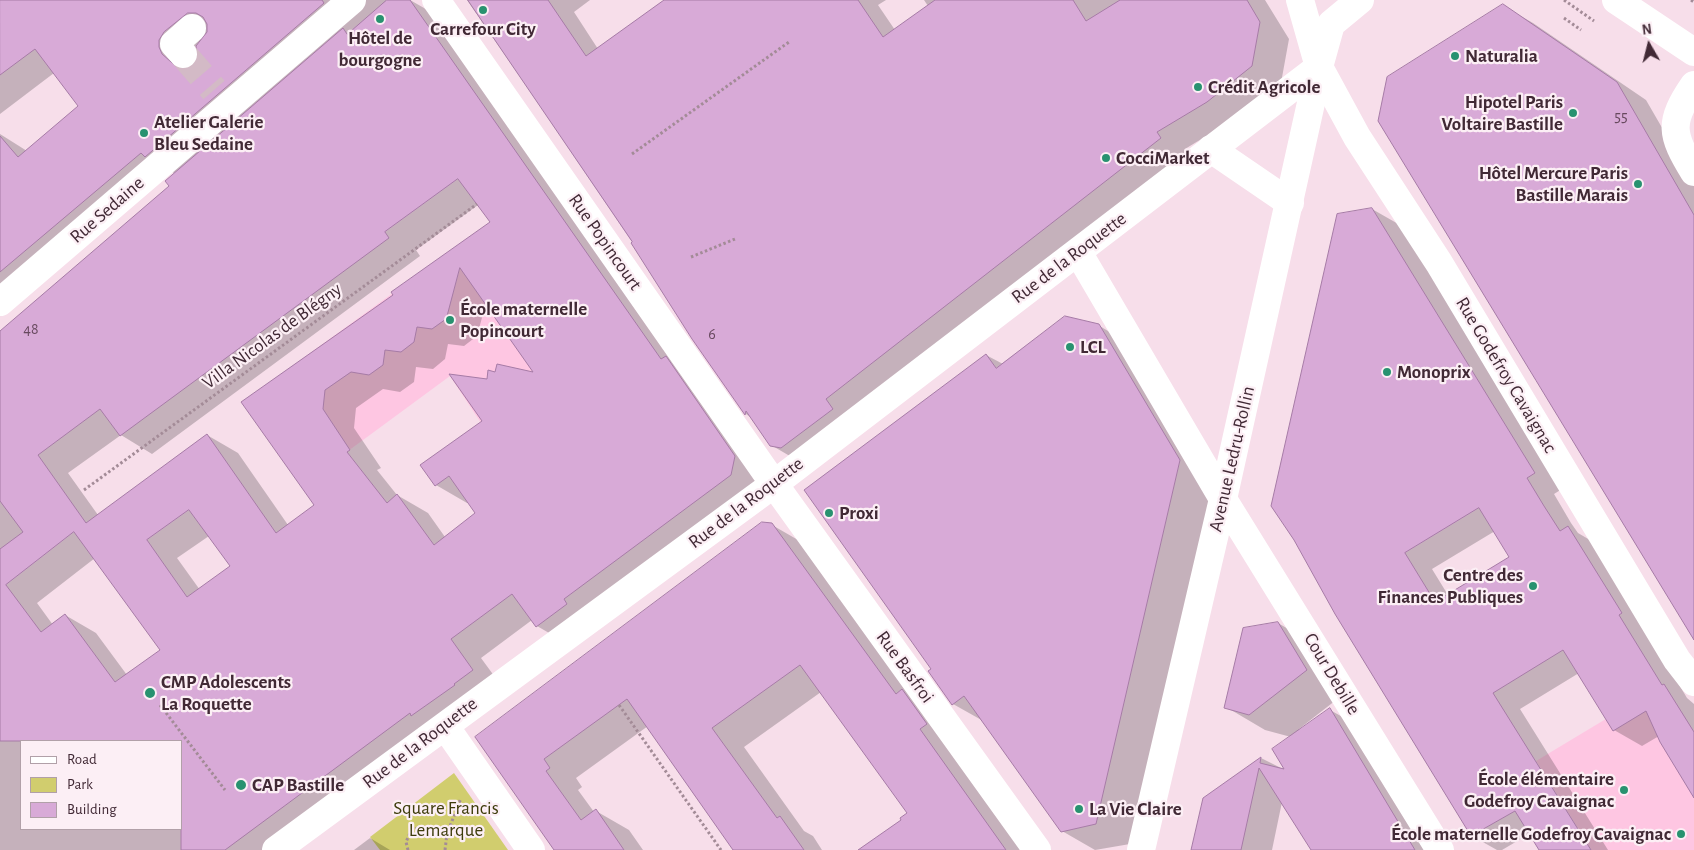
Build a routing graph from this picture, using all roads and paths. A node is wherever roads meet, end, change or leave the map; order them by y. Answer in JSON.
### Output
{"nodes":[{"id":1,"x":352,"y":0,"type":"edge"},
{"id":2,"x":436,"y":0,"type":"edge"},
{"id":3,"x":1300,"y":0,"type":"edge"},
{"id":4,"x":1360,"y":0,"type":"edge"},
{"id":5,"x":1616,"y":0,"type":"edge"},
{"id":6,"x":1564,"y":18,"type":"dead end"},
{"id":7,"x":192,"y":28,"type":"dead end"},
{"id":8,"x":1582,"y":30,"type":"dead end"},
{"id":9,"x":790,"y":42,"type":"dead end"},
{"id":10,"x":1694,"y":52,"type":"edge"},
{"id":11,"x":183,"y":54,"type":"tunnel mouth"},
{"id":12,"x":1319,"y":67,"type":"junction"},
{"id":13,"x":1694,"y":85,"type":"edge"},
{"id":14,"x":1211,"y":149,"type":"junction"},
{"id":15,"x":632,"y":154,"type":"dead end"},
{"id":16,"x":1694,"y":172,"type":"edge"},
{"id":17,"x":1290,"y":203,"type":"junction"},
{"id":18,"x":477,"y":204,"type":"dead end"},
{"id":19,"x":735,"y":239,"type":"dead end"},
{"id":20,"x":1078,"y":252,"type":"junction"},
{"id":21,"x":691,"y":257,"type":"dead end"},
{"id":22,"x":0,"y":302,"type":"edge"},
{"id":23,"x":774,"y":484,"type":"junction"},
{"id":24,"x":84,"y":490,"type":"dead end"},
{"id":25,"x":1223,"y":499,"type":"junction"},
{"id":26,"x":1694,"y":682,"type":"edge"},
{"id":27,"x":619,"y":704,"type":"dead end"},
{"id":28,"x":160,"y":705,"type":"dead end"},
{"id":29,"x":444,"y":726,"type":"junction"},
{"id":30,"x":225,"y":790,"type":"dead end"},
{"id":31,"x":462,"y":796,"type":"dead end"},
{"id":32,"x":449,"y":828,"type":"junction"},
{"id":33,"x":276,"y":850,"type":"edge"},
{"id":34,"x":408,"y":850,"type":"edge"},
{"id":35,"x":445,"y":850,"type":"edge"},
{"id":36,"x":531,"y":850,"type":"edge"},
{"id":37,"x":721,"y":850,"type":"edge"},
{"id":38,"x":1037,"y":850,"type":"edge"},
{"id":39,"x":1141,"y":850,"type":"edge"},
{"id":40,"x":1440,"y":850,"type":"edge"}],
"edges":[{"from":1,"to":22,"type":"street","name":"Rue Sedaine"},
{"from":2,"to":23,"type":"street","name":"Rue Popincourt"},
{"from":3,"to":12,"type":"street","name":"Rue Godefroy Cavaignac"},
{"from":4,"to":12,"type":"street"},
{"from":5,"to":10,"type":"street"},
{"from":6,"to":8,"type":"path"},
{"from":7,"to":11,"type":"street"},
{"from":9,"to":15,"type":"path"},
{"from":12,"to":14,"type":"street","name":"Rue de la Roquette"},
{"from":12,"to":17,"type":"street","name":"Avenue Ledru-Rollin"},
{"from":12,"to":26,"type":"street","name":"Rue Godefroy Cavaignac"},
{"from":13,"to":16,"type":"street"},
{"from":14,"to":17,"type":"street"},
{"from":14,"to":20,"type":"street","name":"Rue de la Roquette"},
{"from":17,"to":25,"type":"street","name":"Avenue Ledru-Rollin"},
{"from":18,"to":24,"type":"path","name":"Villa Nicolas de Blégny"},
{"from":19,"to":21,"type":"path"},
{"from":20,"to":23,"type":"street","name":"Rue de la Roquette"},
{"from":20,"to":25,"type":"street","name":"Cour Debille"},
{"from":23,"to":29,"type":"street","name":"Rue de la Roquette"},
{"from":23,"to":38,"type":"street","name":"Rue Basfroi"},
{"from":25,"to":39,"type":"street","name":"Avenue Ledru-Rollin"},
{"from":25,"to":40,"type":"street","name":"Cour Debille"},
{"from":27,"to":37,"type":"path"},
{"from":28,"to":30,"type":"path"},
{"from":29,"to":33,"type":"street","name":"Rue de la Roquette"},
{"from":29,"to":36,"type":"street"},
{"from":31,"to":32,"type":"path"},
{"from":32,"to":34,"type":"path"},
{"from":32,"to":35,"type":"path"}]}
